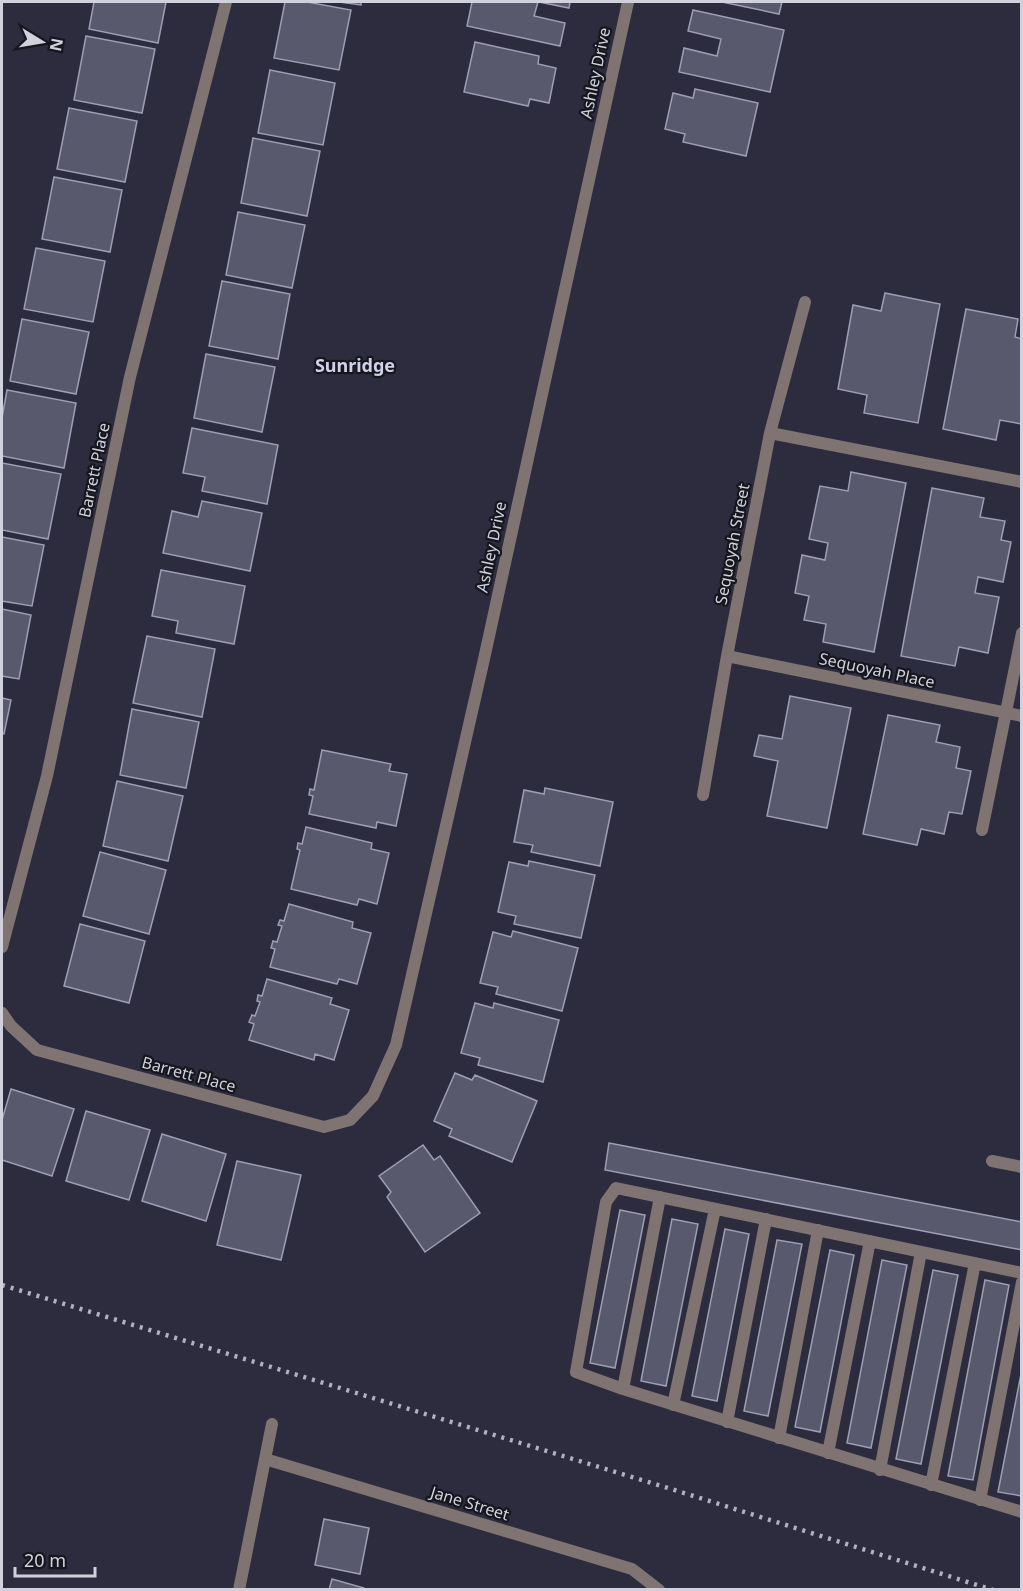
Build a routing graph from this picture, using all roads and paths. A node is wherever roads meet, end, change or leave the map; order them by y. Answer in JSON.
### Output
{"nodes":[{"id":1,"x":225,"y":2,"type":"edge"},
{"id":2,"x":628,"y":2,"type":"edge"},
{"id":3,"x":805,"y":302,"type":"dead end"},
{"id":4,"x":770,"y":433,"type":"junction"},
{"id":5,"x":1022,"y":482,"type":"edge"},
{"id":6,"x":1022,"y":633,"type":"edge"},
{"id":7,"x":727,"y":656,"type":"junction"},
{"id":8,"x":1005,"y":713,"type":"junction"},
{"id":9,"x":1022,"y":716,"type":"edge"},
{"id":10,"x":703,"y":795,"type":"dead end"},
{"id":11,"x":982,"y":830,"type":"dead end"},
{"id":12,"x":2,"y":947,"type":"edge"},
{"id":13,"x":2,"y":1013,"type":"edge"},
{"id":14,"x":374,"y":1096,"type":"joint"},
{"id":15,"x":992,"y":1161,"type":"dead end"},
{"id":16,"x":1022,"y":1167,"type":"edge"},
{"id":17,"x":660,"y":1197,"type":"junction"},
{"id":18,"x":715,"y":1209,"type":"junction"},
{"id":19,"x":765,"y":1219,"type":"junction"},
{"id":20,"x":818,"y":1230,"type":"junction"},
{"id":21,"x":870,"y":1241,"type":"junction"},
{"id":22,"x":921,"y":1252,"type":"junction"},
{"id":23,"x":975,"y":1263,"type":"junction"},
{"id":24,"x":1022,"y":1273,"type":"edge"},
{"id":25,"x":1022,"y":1282,"type":"edge"},
{"id":26,"x":623,"y":1389,"type":"junction"},
{"id":27,"x":673,"y":1405,"type":"junction"},
{"id":28,"x":727,"y":1422,"type":"junction"},
{"id":29,"x":272,"y":1424,"type":"dead end"},
{"id":30,"x":779,"y":1438,"type":"junction"},
{"id":31,"x":828,"y":1454,"type":"junction"},
{"id":32,"x":266,"y":1459,"type":"junction"},
{"id":33,"x":880,"y":1470,"type":"junction"},
{"id":34,"x":931,"y":1485,"type":"junction"},
{"id":35,"x":981,"y":1500,"type":"junction"},
{"id":36,"x":1022,"y":1512,"type":"edge"},
{"id":37,"x":239,"y":1590,"type":"edge"},
{"id":38,"x":659,"y":1590,"type":"edge"}],
"edges":[{"from":1,"to":12,"type":"street","name":"Barrett Place"},
{"from":2,"to":14,"type":"street","name":"Ashley Drive"},
{"from":3,"to":4,"type":"street","name":"Sequoyah Street"},
{"from":4,"to":5,"type":"street"},
{"from":4,"to":7,"type":"street","name":"Sequoyah Street"},
{"from":6,"to":8,"type":"street"},
{"from":7,"to":8,"type":"street","name":"Sequoyah Place"},
{"from":7,"to":10,"type":"street","name":"Sequoyah Street"},
{"from":8,"to":9,"type":"street","name":"Sequoyah Place"},
{"from":8,"to":11,"type":"street"},
{"from":13,"to":14,"type":"street","name":"Barrett Place"},
{"from":15,"to":16,"type":"street"},
{"from":17,"to":18,"type":"street"},
{"from":17,"to":26,"type":"street"},
{"from":17,"to":26,"type":"street"},
{"from":18,"to":19,"type":"street"},
{"from":18,"to":27,"type":"street"},
{"from":19,"to":20,"type":"street"},
{"from":19,"to":28,"type":"street"},
{"from":20,"to":21,"type":"street"},
{"from":20,"to":30,"type":"street"},
{"from":21,"to":22,"type":"street"},
{"from":21,"to":31,"type":"street"},
{"from":22,"to":23,"type":"street"},
{"from":22,"to":33,"type":"street"},
{"from":23,"to":24,"type":"street"},
{"from":23,"to":34,"type":"street"},
{"from":25,"to":35,"type":"street"},
{"from":26,"to":27,"type":"street"},
{"from":27,"to":28,"type":"street"},
{"from":28,"to":30,"type":"street"},
{"from":29,"to":32,"type":"street"},
{"from":30,"to":31,"type":"street"},
{"from":31,"to":33,"type":"street"},
{"from":32,"to":37,"type":"street"},
{"from":32,"to":38,"type":"street","name":"Jane Street"},
{"from":33,"to":34,"type":"street"},
{"from":34,"to":35,"type":"street"},
{"from":35,"to":36,"type":"street"}]}
